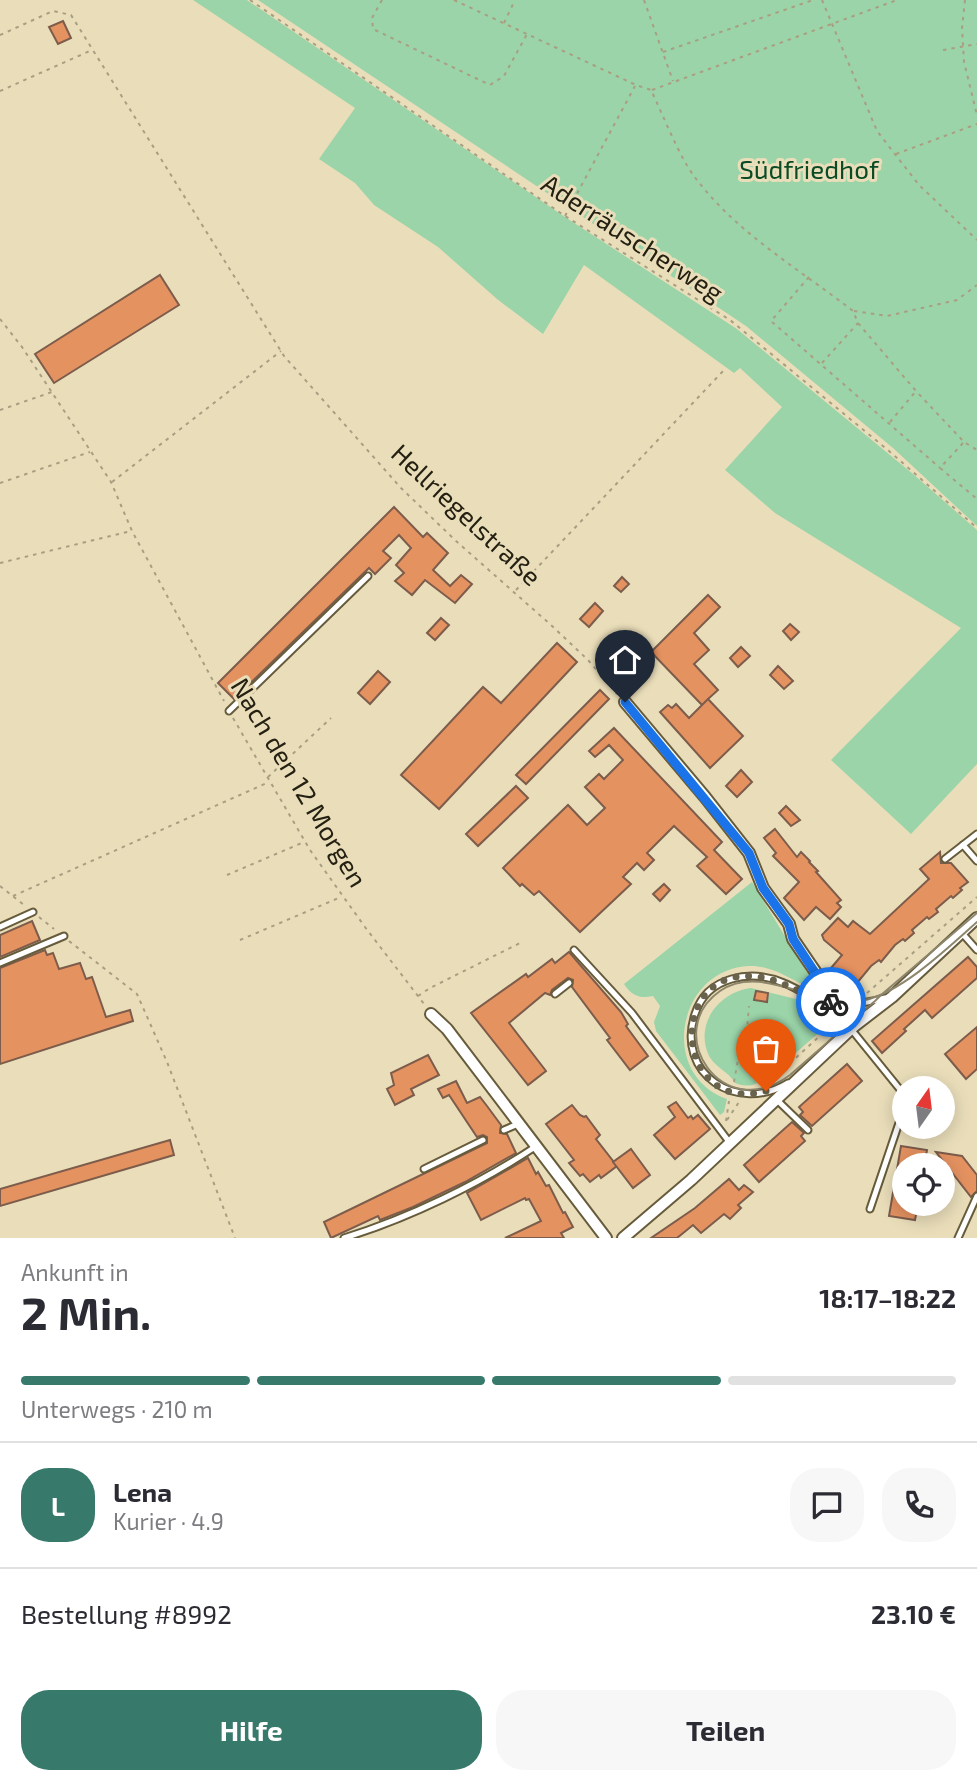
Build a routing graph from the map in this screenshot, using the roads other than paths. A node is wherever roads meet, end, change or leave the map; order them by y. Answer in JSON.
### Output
{"nodes":[{"id":1,"x":368,"y":576,"type":"dead end"},
{"id":2,"x":625,"y":702,"type":"road end"},
{"id":3,"x":229,"y":711,"type":"road end"},
{"id":4,"x":977,"y":834,"type":"edge"},
{"id":5,"x":963,"y":845,"type":"junction"},
{"id":6,"x":945,"y":859,"type":"dead end"},
{"id":7,"x":977,"y":861,"type":"edge"},
{"id":8,"x":33,"y":912,"type":"road end"},
{"id":9,"x":977,"y":918,"type":"edge"},
{"id":10,"x":0,"y":927,"type":"edge"},
{"id":11,"x":961,"y":932,"type":"junction"},
{"id":12,"x":64,"y":936,"type":"road end"},
{"id":13,"x":574,"y":950,"type":"dead end"},
{"id":14,"x":977,"y":950,"type":"edge"},
{"id":15,"x":0,"y":963,"type":"edge"},
{"id":16,"x":569,"y":983,"type":"dead end"},
{"id":17,"x":555,"y":993,"type":"dead end"},
{"id":18,"x":892,"y":997,"type":"junction"},
{"id":19,"x":835,"y":1003,"type":"junction"},
{"id":20,"x":431,"y":1014,"type":"road end"},
{"id":21,"x":852,"y":1028,"type":"junction"},
{"id":22,"x":813,"y":1065,"type":"junction"},
{"id":23,"x":777,"y":1100,"type":"junction"},
{"id":24,"x":518,"y":1124,"type":"junction"},
{"id":25,"x":504,"y":1130,"type":"dead end"},
{"id":26,"x":808,"y":1130,"type":"dead end"},
{"id":27,"x":483,"y":1140,"type":"dead end"},
{"id":28,"x":730,"y":1143,"type":"junction"},
{"id":29,"x":535,"y":1147,"type":"junction"},
{"id":30,"x":424,"y":1169,"type":"dead end"},
{"id":31,"x":977,"y":1196,"type":"edge"},
{"id":32,"x":870,"y":1209,"type":"dead end"},
{"id":33,"x":344,"y":1238,"type":"edge"},
{"id":34,"x":607,"y":1238,"type":"edge"},
{"id":35,"x":623,"y":1238,"type":"edge"},
{"id":36,"x":958,"y":1238,"type":"edge"}],
"edges":[{"from":1,"to":3,"type":"lane"},
{"from":2,"to":19,"type":"street"},
{"from":4,"to":5,"type":"lane"},
{"from":5,"to":6,"type":"lane"},
{"from":5,"to":7,"type":"lane"},
{"from":8,"to":10,"type":"lane"},
{"from":9,"to":11,"type":"street"},
{"from":11,"to":14,"type":"lane"},
{"from":11,"to":18,"type":"street"},
{"from":12,"to":15,"type":"lane"},
{"from":13,"to":28,"type":"lane"},
{"from":16,"to":17,"type":"lane"},
{"from":18,"to":19,"type":"lane"},
{"from":18,"to":21,"type":"street"},
{"from":19,"to":21,"type":"street"},
{"from":19,"to":22,"type":"lane"},
{"from":20,"to":24,"type":"street"},
{"from":21,"to":22,"type":"street"},
{"from":21,"to":32,"type":"lane"},
{"from":22,"to":23,"type":"street"},
{"from":23,"to":26,"type":"lane"},
{"from":23,"to":28,"type":"street"},
{"from":24,"to":25,"type":"lane"},
{"from":24,"to":29,"type":"street"},
{"from":27,"to":30,"type":"lane"},
{"from":28,"to":35,"type":"street"},
{"from":29,"to":33,"type":"lane"},
{"from":29,"to":34,"type":"street"},
{"from":31,"to":36,"type":"lane"}]}
